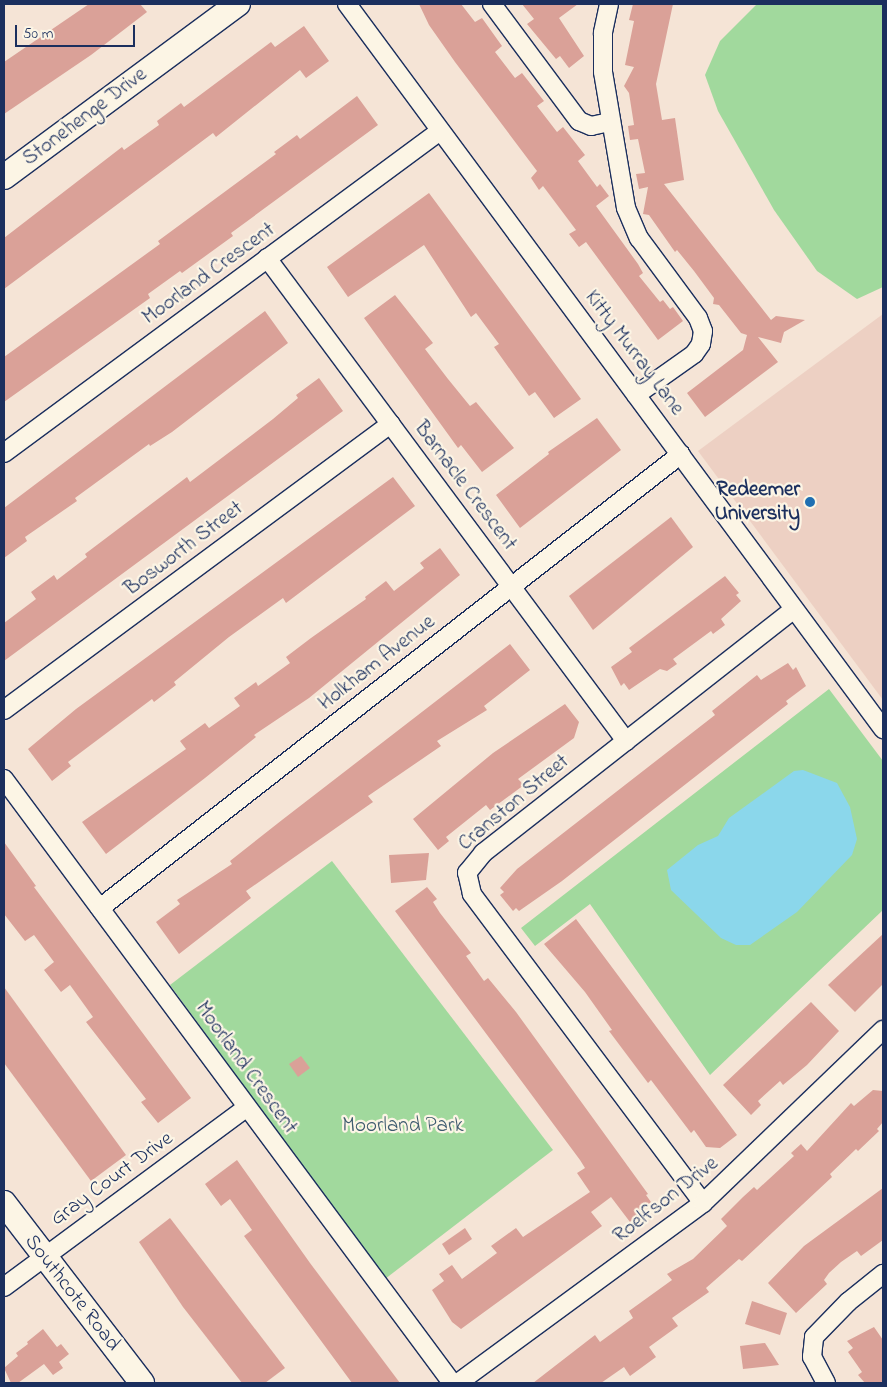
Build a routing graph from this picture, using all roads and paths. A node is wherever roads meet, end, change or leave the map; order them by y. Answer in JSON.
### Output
{"nodes":[{"id":1,"x":238,"y":4,"type":"edge"},
{"id":2,"x":347,"y":4,"type":"edge"},
{"id":3,"x":492,"y":4,"type":"edge"},
{"id":4,"x":609,"y":4,"type":"edge"},
{"id":5,"x":610,"y":122,"type":"junction"},
{"id":6,"x":440,"y":131,"type":"junction"},
{"id":7,"x":4,"y":178,"type":"edge"},
{"id":8,"x":267,"y":258,"type":"junction"},
{"id":9,"x":636,"y":395,"type":"junction"},
{"id":10,"x":391,"y":424,"type":"junction"},
{"id":11,"x":4,"y":453,"type":"edge"},
{"id":12,"x":681,"y":454,"type":"junction"},
{"id":13,"x":512,"y":586,"type":"junction"},
{"id":14,"x":794,"y":609,"type":"junction"},
{"id":15,"x":4,"y":710,"type":"edge"},
{"id":16,"x":883,"y":729,"type":"edge"},
{"id":17,"x":626,"y":741,"type":"junction"},
{"id":18,"x":4,"y":779,"type":"edge"},
{"id":19,"x":100,"y":908,"type":"junction"},
{"id":20,"x":882,"y":1033,"type":"edge"},
{"id":21,"x":247,"y":1107,"type":"junction"},
{"id":22,"x":4,"y":1203,"type":"edge"},
{"id":23,"x":703,"y":1203,"type":"junction"},
{"id":24,"x":44,"y":1257,"type":"junction"},
{"id":25,"x":883,"y":1274,"type":"edge"},
{"id":26,"x":4,"y":1287,"type":"edge"},
{"id":27,"x":142,"y":1383,"type":"edge"},
{"id":28,"x":452,"y":1383,"type":"edge"},
{"id":29,"x":458,"y":1383,"type":"edge"},
{"id":30,"x":826,"y":1383,"type":"edge"}],
"edges":[{"from":1,"to":7,"type":"street","name":"Stonehenge Drive"},
{"from":2,"to":6,"type":"street","name":"Kitty Murray Lane"},
{"from":3,"to":5,"type":"street"},
{"from":4,"to":5,"type":"street"},
{"from":5,"to":9,"type":"street"},
{"from":6,"to":8,"type":"street","name":"Moorland Crescent"},
{"from":6,"to":9,"type":"street","name":"Kitty Murray Lane"},
{"from":8,"to":10,"type":"street","name":"Barnacle Crescent"},
{"from":8,"to":11,"type":"street","name":"Moorland Crescent"},
{"from":9,"to":12,"type":"street","name":"Kitty Murray Lane"},
{"from":10,"to":13,"type":"street","name":"Barnacle Crescent"},
{"from":10,"to":15,"type":"street","name":"Bosworth Street"},
{"from":12,"to":13,"type":"street","name":"Holkham Avenue"},
{"from":12,"to":14,"type":"street","name":"Kitty Murray Lane"},
{"from":13,"to":17,"type":"street","name":"Barnacle Crescent"},
{"from":13,"to":19,"type":"street","name":"Holkham Avenue"},
{"from":14,"to":16,"type":"street","name":"Kitty Murray Lane"},
{"from":14,"to":17,"type":"street","name":"Cranston Street"},
{"from":17,"to":23,"type":"street","name":"Cranston Street"},
{"from":18,"to":19,"type":"street","name":"Moorland Crescent"},
{"from":19,"to":21,"type":"street","name":"Moorland Crescent"},
{"from":20,"to":23,"type":"street","name":"Roelfson Drive"},
{"from":21,"to":24,"type":"street","name":"Gray Court Drive"},
{"from":21,"to":28,"type":"street","name":"Moorland Crescent"},
{"from":22,"to":24,"type":"street","name":"Southcote Road"},
{"from":23,"to":29,"type":"street","name":"Roelfson Drive"},
{"from":24,"to":26,"type":"street","name":"Gray Court Drive"},
{"from":24,"to":27,"type":"street","name":"Southcote Road"},
{"from":25,"to":30,"type":"street"}]}
